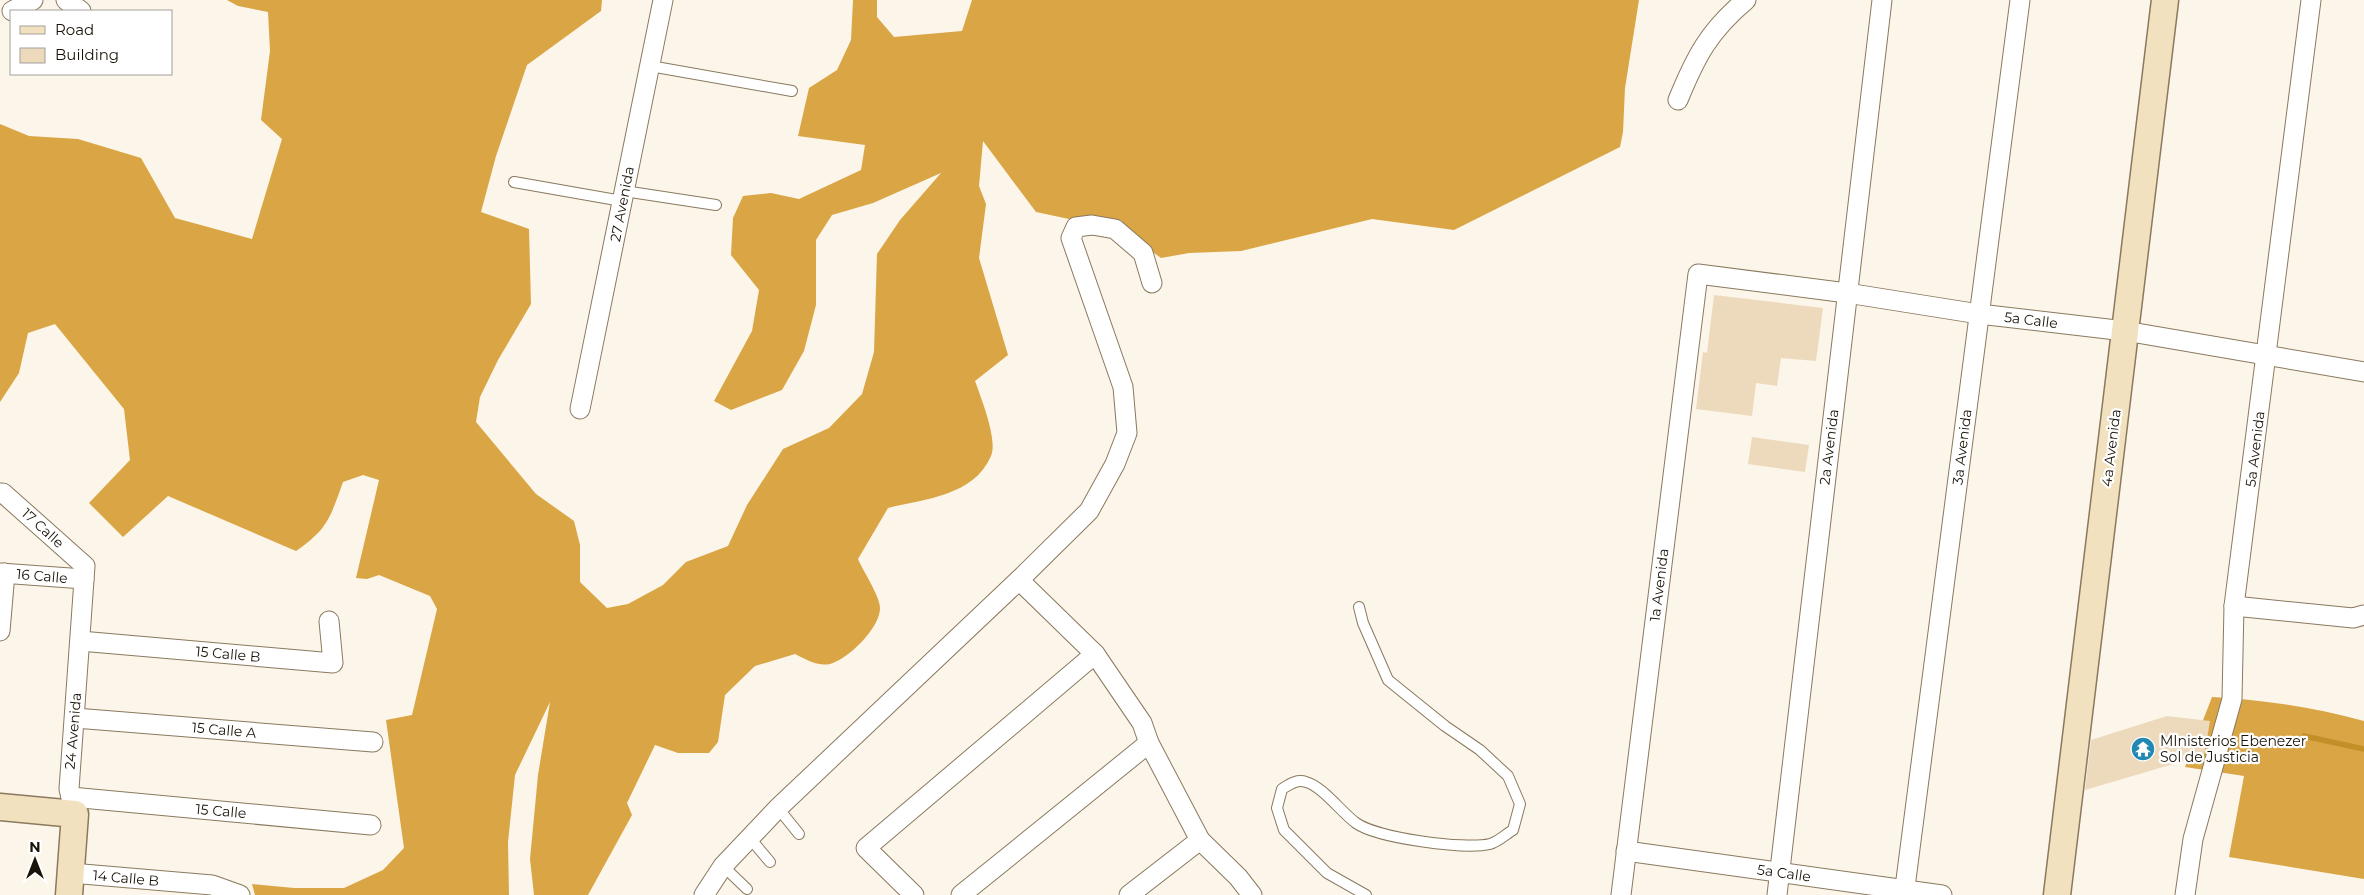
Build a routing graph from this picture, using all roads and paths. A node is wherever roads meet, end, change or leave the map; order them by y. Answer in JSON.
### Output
{"nodes":[{"id":1,"x":33,"y":0,"type":"edge"},
{"id":2,"x":66,"y":0,"type":"edge"},
{"id":3,"x":663,"y":0,"type":"edge"},
{"id":4,"x":1746,"y":0,"type":"edge"},
{"id":5,"x":1882,"y":0,"type":"edge"},
{"id":6,"x":2020,"y":0,"type":"edge"},
{"id":7,"x":2165,"y":0,"type":"edge"},
{"id":8,"x":2311,"y":0,"type":"edge"},
{"id":9,"x":13,"y":10,"type":"edge"},
{"id":10,"x":80,"y":10,"type":"edge"},
{"id":11,"x":650,"y":66,"type":"junction"},
{"id":12,"x":792,"y":91,"type":"dead end"},
{"id":13,"x":1678,"y":100,"type":"dead end"},
{"id":14,"x":514,"y":182,"type":"dead end"},
{"id":15,"x":623,"y":196,"type":"junction"},
{"id":16,"x":716,"y":204,"type":"dead end"},
{"id":17,"x":1698,"y":274,"type":"joint"},
{"id":18,"x":1152,"y":283,"type":"dead end"},
{"id":19,"x":1847,"y":293,"type":"junction"},
{"id":20,"x":1979,"y":314,"type":"junction"},
{"id":21,"x":2125,"y":331,"type":"junction"},
{"id":22,"x":2267,"y":356,"type":"junction"},
{"id":23,"x":2364,"y":372,"type":"edge"},
{"id":24,"x":580,"y":409,"type":"dead end"},
{"id":25,"x":0,"y":493,"type":"edge"},
{"id":26,"x":3,"y":573,"type":"edge"},
{"id":27,"x":84,"y":573,"type":"junction"},
{"id":28,"x":1019,"y":580,"type":"junction"},
{"id":29,"x":2234,"y":606,"type":"junction"},
{"id":30,"x":1359,"y":608,"type":"dead end"},
{"id":31,"x":2364,"y":615,"type":"edge"},
{"id":32,"x":329,"y":621,"type":"dead end"},
{"id":33,"x":0,"y":630,"type":"edge"},
{"id":34,"x":80,"y":641,"type":"junction"},
{"id":35,"x":1095,"y":654,"type":"junction"},
{"id":36,"x":75,"y":718,"type":"junction"},
{"id":37,"x":373,"y":742,"type":"dead end"},
{"id":38,"x":1149,"y":743,"type":"junction"},
{"id":39,"x":73,"y":806,"type":"junction"},
{"id":40,"x":0,"y":807,"type":"edge"},
{"id":41,"x":778,"y":808,"type":"junction"},
{"id":42,"x":371,"y":825,"type":"dead end"},
{"id":43,"x":799,"y":834,"type":"dead end"},
{"id":44,"x":749,"y":837,"type":"junction"},
{"id":45,"x":1200,"y":840,"type":"junction"},
{"id":46,"x":1626,"y":851,"type":"junction"},
{"id":47,"x":770,"y":862,"type":"dead end"},
{"id":48,"x":723,"y":866,"type":"junction"},
{"id":49,"x":1780,"y":872,"type":"junction"},
{"id":50,"x":70,"y":884,"type":"edge"},
{"id":51,"x":747,"y":889,"type":"dead end"},
{"id":52,"x":1904,"y":892,"type":"edge"},
{"id":53,"x":240,"y":895,"type":"edge"},
{"id":54,"x":704,"y":895,"type":"edge"},
{"id":55,"x":914,"y":895,"type":"edge"},
{"id":56,"x":961,"y":895,"type":"edge"},
{"id":57,"x":1129,"y":895,"type":"edge"},
{"id":58,"x":1252,"y":895,"type":"edge"},
{"id":59,"x":1366,"y":895,"type":"edge"},
{"id":60,"x":1621,"y":895,"type":"edge"},
{"id":61,"x":1777,"y":895,"type":"edge"},
{"id":62,"x":1942,"y":895,"type":"edge"},
{"id":63,"x":2057,"y":895,"type":"edge"},
{"id":64,"x":2185,"y":895,"type":"edge"}],
"edges":[{"from":1,"to":9,"type":"street"},
{"from":2,"to":10,"type":"street"},
{"from":3,"to":11,"type":"street","name":"27 Avenida"},
{"from":4,"to":13,"type":"street"},
{"from":5,"to":19,"type":"street","name":"2a Avenida"},
{"from":6,"to":20,"type":"street","name":"3a Avenida"},
{"from":7,"to":21,"type":"street","name":"4a Avenida"},
{"from":8,"to":22,"type":"street","name":"5a Avenida"},
{"from":11,"to":12,"type":"lane"},
{"from":11,"to":15,"type":"street","name":"27 Avenida"},
{"from":14,"to":15,"type":"lane"},
{"from":15,"to":16,"type":"lane"},
{"from":15,"to":24,"type":"street","name":"27 Avenida"},
{"from":17,"to":19,"type":"street","name":"5a Calle"},
{"from":17,"to":46,"type":"street","name":"1a Avenida"},
{"from":18,"to":28,"type":"street"},
{"from":19,"to":20,"type":"street","name":"5a Calle"},
{"from":19,"to":49,"type":"street","name":"2a Avenida"},
{"from":20,"to":21,"type":"street","name":"5a Calle"},
{"from":20,"to":52,"type":"street","name":"3a Avenida"},
{"from":21,"to":22,"type":"street","name":"5a Calle"},
{"from":21,"to":63,"type":"street","name":"4a Avenida"},
{"from":22,"to":23,"type":"street","name":"5a Calle"},
{"from":22,"to":29,"type":"street","name":"5a Avenida"},
{"from":25,"to":27,"type":"street","name":"17 Calle"},
{"from":26,"to":27,"type":"street","name":"16 Calle"},
{"from":26,"to":33,"type":"street"},
{"from":27,"to":34,"type":"street","name":"24 Avenida"},
{"from":28,"to":35,"type":"street"},
{"from":28,"to":41,"type":"street"},
{"from":29,"to":31,"type":"street"},
{"from":29,"to":64,"type":"street","name":"5a Avenida"},
{"from":30,"to":59,"type":"lane"},
{"from":32,"to":34,"type":"street","name":"15 Calle B"},
{"from":34,"to":36,"type":"street","name":"24 Avenida"},
{"from":35,"to":38,"type":"street"},
{"from":35,"to":55,"type":"street"},
{"from":36,"to":37,"type":"street","name":"15 Calle A"},
{"from":36,"to":39,"type":"street","name":"24 Avenida"},
{"from":38,"to":45,"type":"street"},
{"from":38,"to":56,"type":"street"},
{"from":39,"to":40,"type":"street","name":"15 Calle"},
{"from":39,"to":42,"type":"street","name":"15 Calle"},
{"from":39,"to":50,"type":"street","name":"24 Avenida"},
{"from":41,"to":43,"type":"lane"},
{"from":41,"to":44,"type":"street"},
{"from":44,"to":47,"type":"lane"},
{"from":44,"to":48,"type":"street"},
{"from":45,"to":57,"type":"street"},
{"from":45,"to":58,"type":"street"},
{"from":46,"to":49,"type":"street","name":"5a Calle"},
{"from":46,"to":60,"type":"street","name":"1a Avenida"},
{"from":48,"to":51,"type":"lane"},
{"from":48,"to":54,"type":"street"},
{"from":49,"to":52,"type":"street","name":"5a Calle"},
{"from":49,"to":61,"type":"street","name":"2a Avenida"},
{"from":50,"to":53,"type":"street","name":"14 Calle B"},
{"from":52,"to":62,"type":"street","name":"5a Calle"}]}
